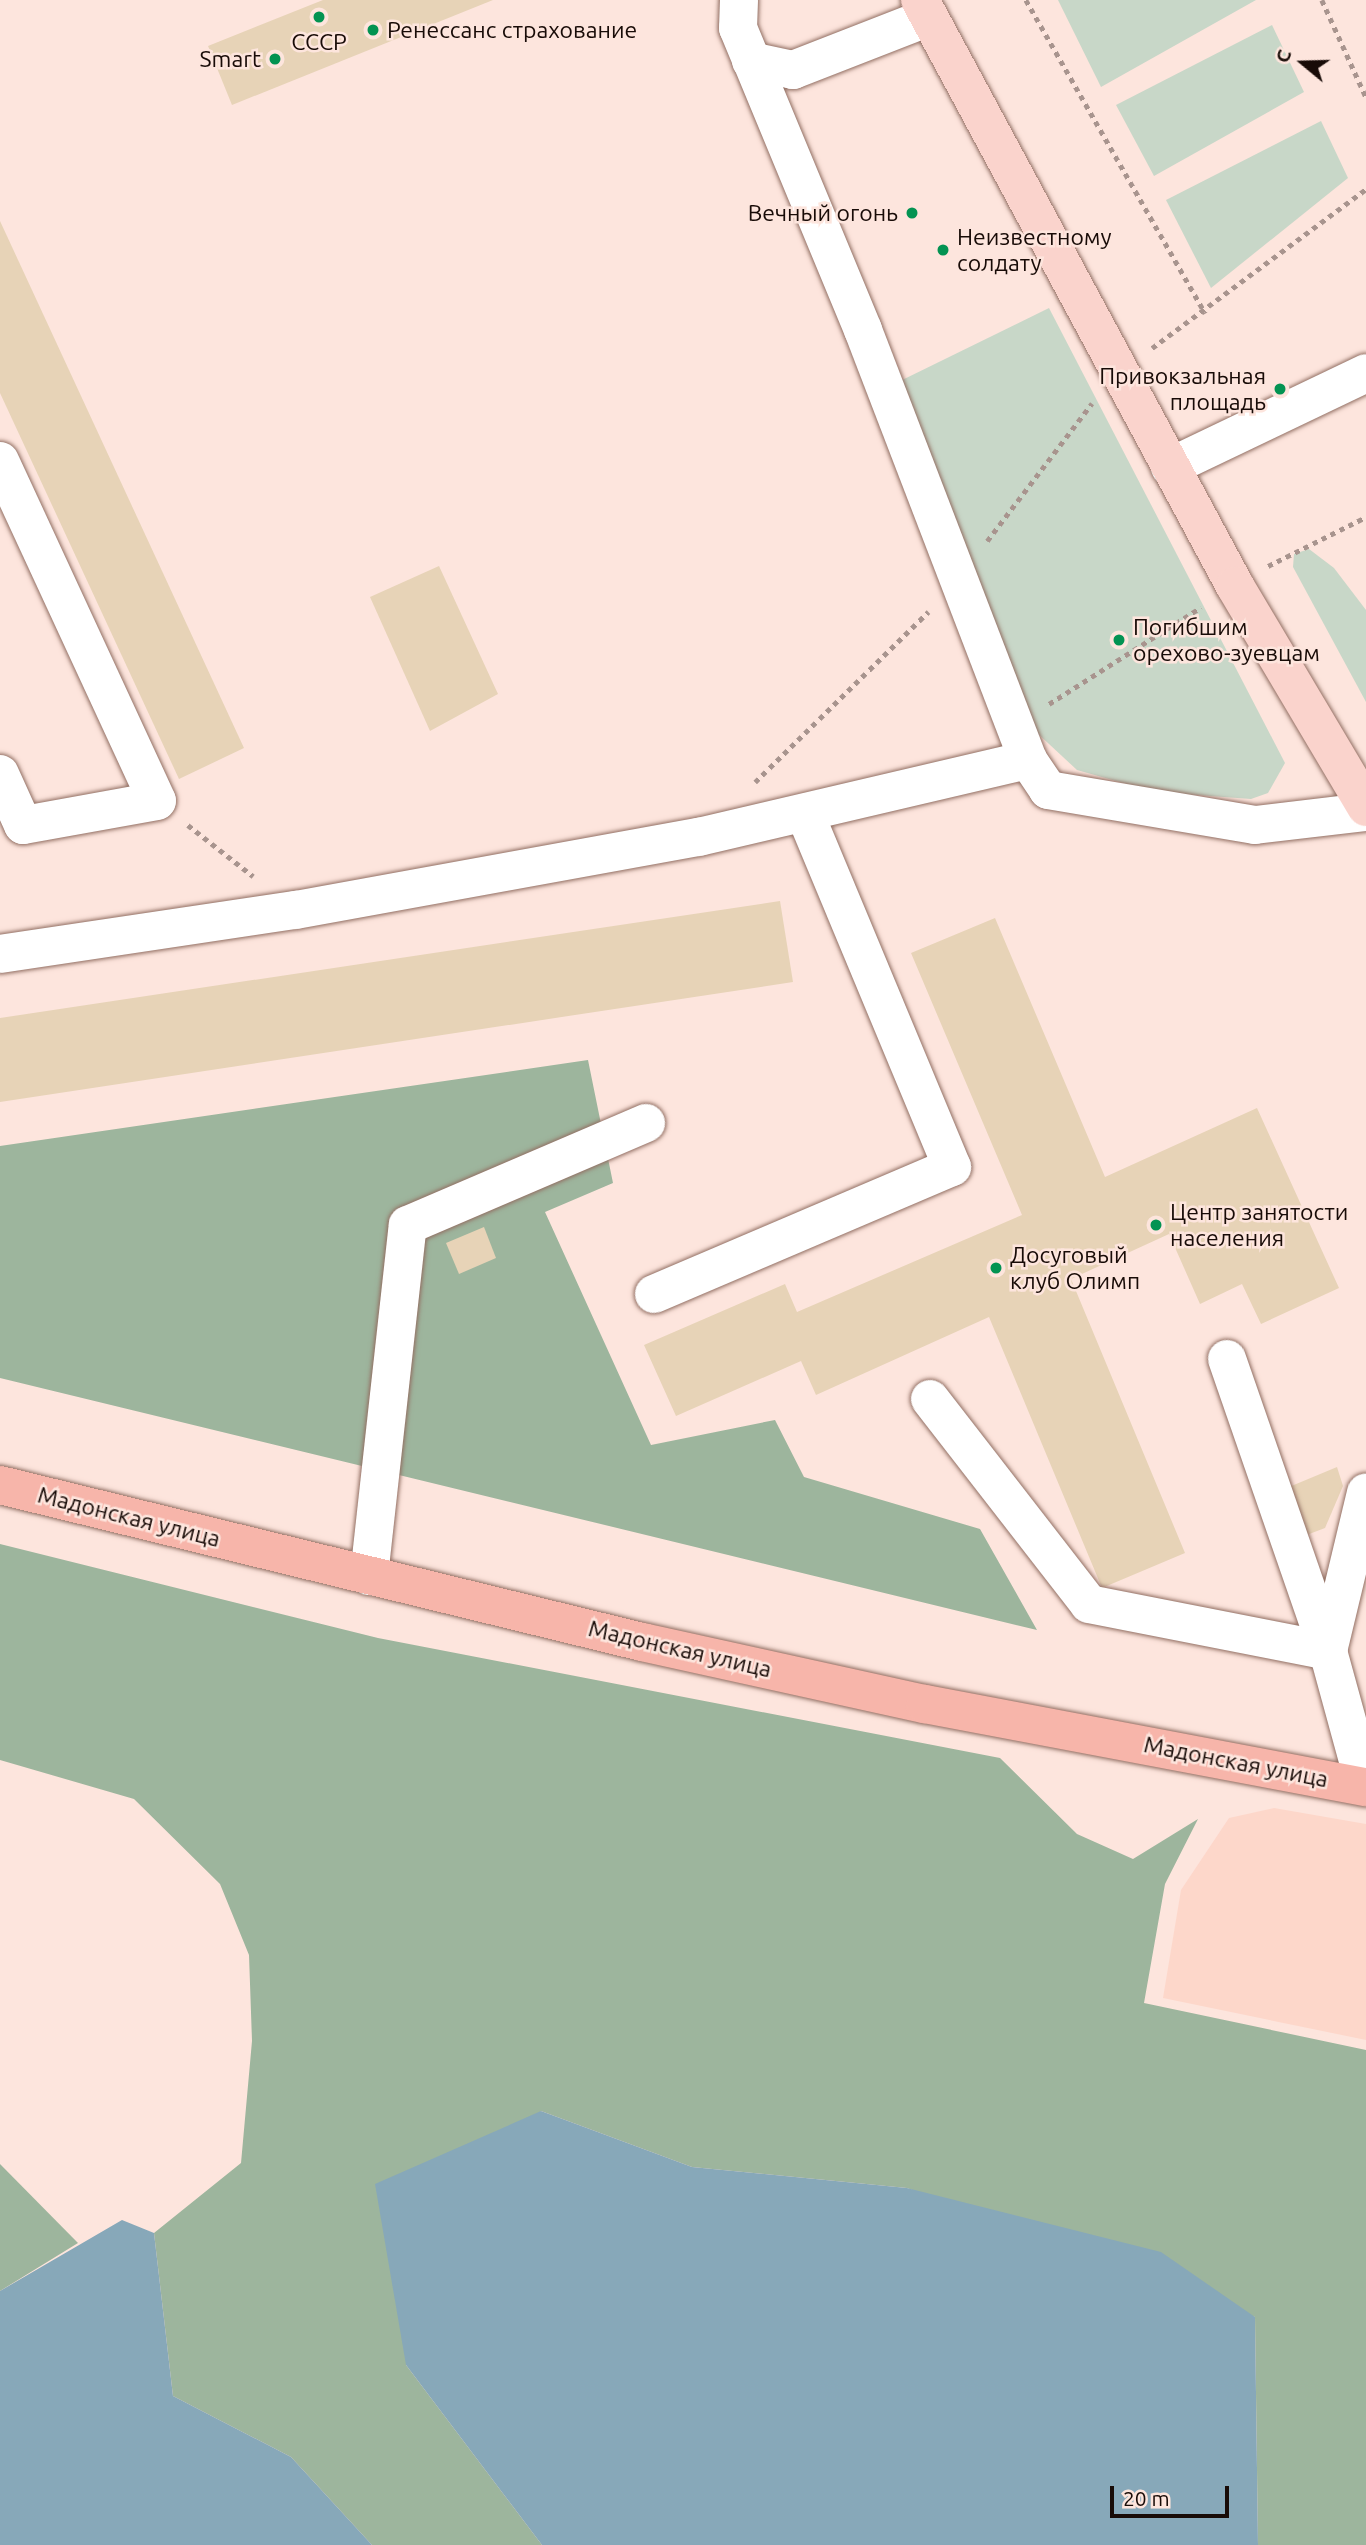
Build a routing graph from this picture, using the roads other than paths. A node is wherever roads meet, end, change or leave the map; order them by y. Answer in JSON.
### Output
{"nodes":[{"id":1,"x":739,"y":0,"type":"edge"},
{"id":2,"x":925,"y":8,"type":"edge"},
{"id":3,"x":751,"y":61,"type":"junction"},
{"id":4,"x":1365,"y":377,"type":"edge"},
{"id":5,"x":0,"y":461,"type":"edge"},
{"id":6,"x":1170,"y":467,"type":"junction"},
{"id":7,"x":1022,"y":743,"type":"junction"},
{"id":8,"x":0,"y":774,"type":"edge"},
{"id":9,"x":1366,"y":809,"type":"edge"},
{"id":10,"x":806,"y":816,"type":"junction"},
{"id":11,"x":0,"y":954,"type":"edge"},
{"id":12,"x":646,"y":1123,"type":"dead end"},
{"id":13,"x":654,"y":1294,"type":"dead end"},
{"id":14,"x":1227,"y":1359,"type":"dead end"},
{"id":15,"x":930,"y":1399,"type":"dead end"},
{"id":16,"x":0,"y":1485,"type":"edge"},
{"id":17,"x":1366,"y":1493,"type":"edge"},
{"id":18,"x":369,"y":1576,"type":"junction"},
{"id":19,"x":1328,"y":1651,"type":"junction"},
{"id":20,"x":1365,"y":1786,"type":"edge"}],
"edges":[{"from":1,"to":3,"type":"lane"},
{"from":2,"to":3,"type":"lane"},
{"from":2,"to":6,"type":"main road"},
{"from":3,"to":7,"type":"lane"},
{"from":4,"to":6,"type":"lane"},
{"from":5,"to":8,"type":"lane"},
{"from":6,"to":9,"type":"main road"},
{"from":7,"to":9,"type":"lane"},
{"from":7,"to":10,"type":"lane"},
{"from":10,"to":11,"type":"lane"},
{"from":10,"to":13,"type":"lane"},
{"from":12,"to":18,"type":"lane"},
{"from":14,"to":19,"type":"lane"},
{"from":15,"to":19,"type":"lane"},
{"from":16,"to":18,"type":"highway","name":"Мадонская улица"},
{"from":17,"to":19,"type":"lane"},
{"from":18,"to":20,"type":"highway","name":"Мадонская улица"},
{"from":19,"to":20,"type":"lane"}]}
